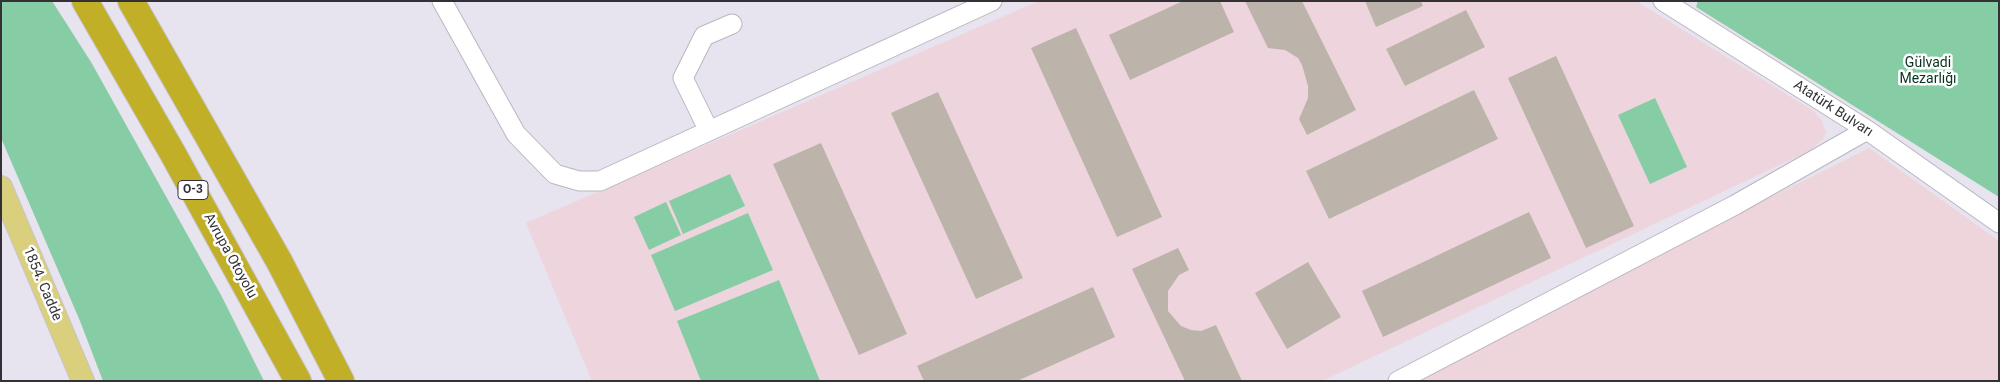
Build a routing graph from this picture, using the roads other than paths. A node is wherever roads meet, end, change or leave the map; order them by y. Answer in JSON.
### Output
{"nodes":[{"id":1,"x":85,"y":1,"type":"edge"},
{"id":2,"x":131,"y":1,"type":"edge"},
{"id":3,"x":442,"y":1,"type":"edge"},
{"id":4,"x":992,"y":1,"type":"edge"},
{"id":5,"x":1663,"y":1,"type":"edge"},
{"id":6,"x":732,"y":24,"type":"dead end"},
{"id":7,"x":1867,"y":130,"type":"junction"},
{"id":8,"x":709,"y":131,"type":"junction"},
{"id":9,"x":1,"y":187,"type":"edge"},
{"id":10,"x":1999,"y":222,"type":"edge"},
{"id":11,"x":83,"y":381,"type":"edge"},
{"id":12,"x":298,"y":381,"type":"edge"},
{"id":13,"x":341,"y":381,"type":"edge"},
{"id":14,"x":1398,"y":381,"type":"edge"}],
"edges":[{"from":1,"to":12,"type":"highway","name":"Avrupa Otoyolu","number":"O-3"},
{"from":2,"to":13,"type":"highway","number":"O-3"},
{"from":3,"to":8,"type":"street"},
{"from":4,"to":8,"type":"street"},
{"from":5,"to":7,"type":"street","name":"Atatürk Bulvarı"},
{"from":6,"to":8,"type":"street"},
{"from":7,"to":10,"type":"street","name":"Atatürk Bulvarı"},
{"from":7,"to":14,"type":"street"},
{"from":9,"to":11,"type":"main road","name":"1854. Cadde"}]}
